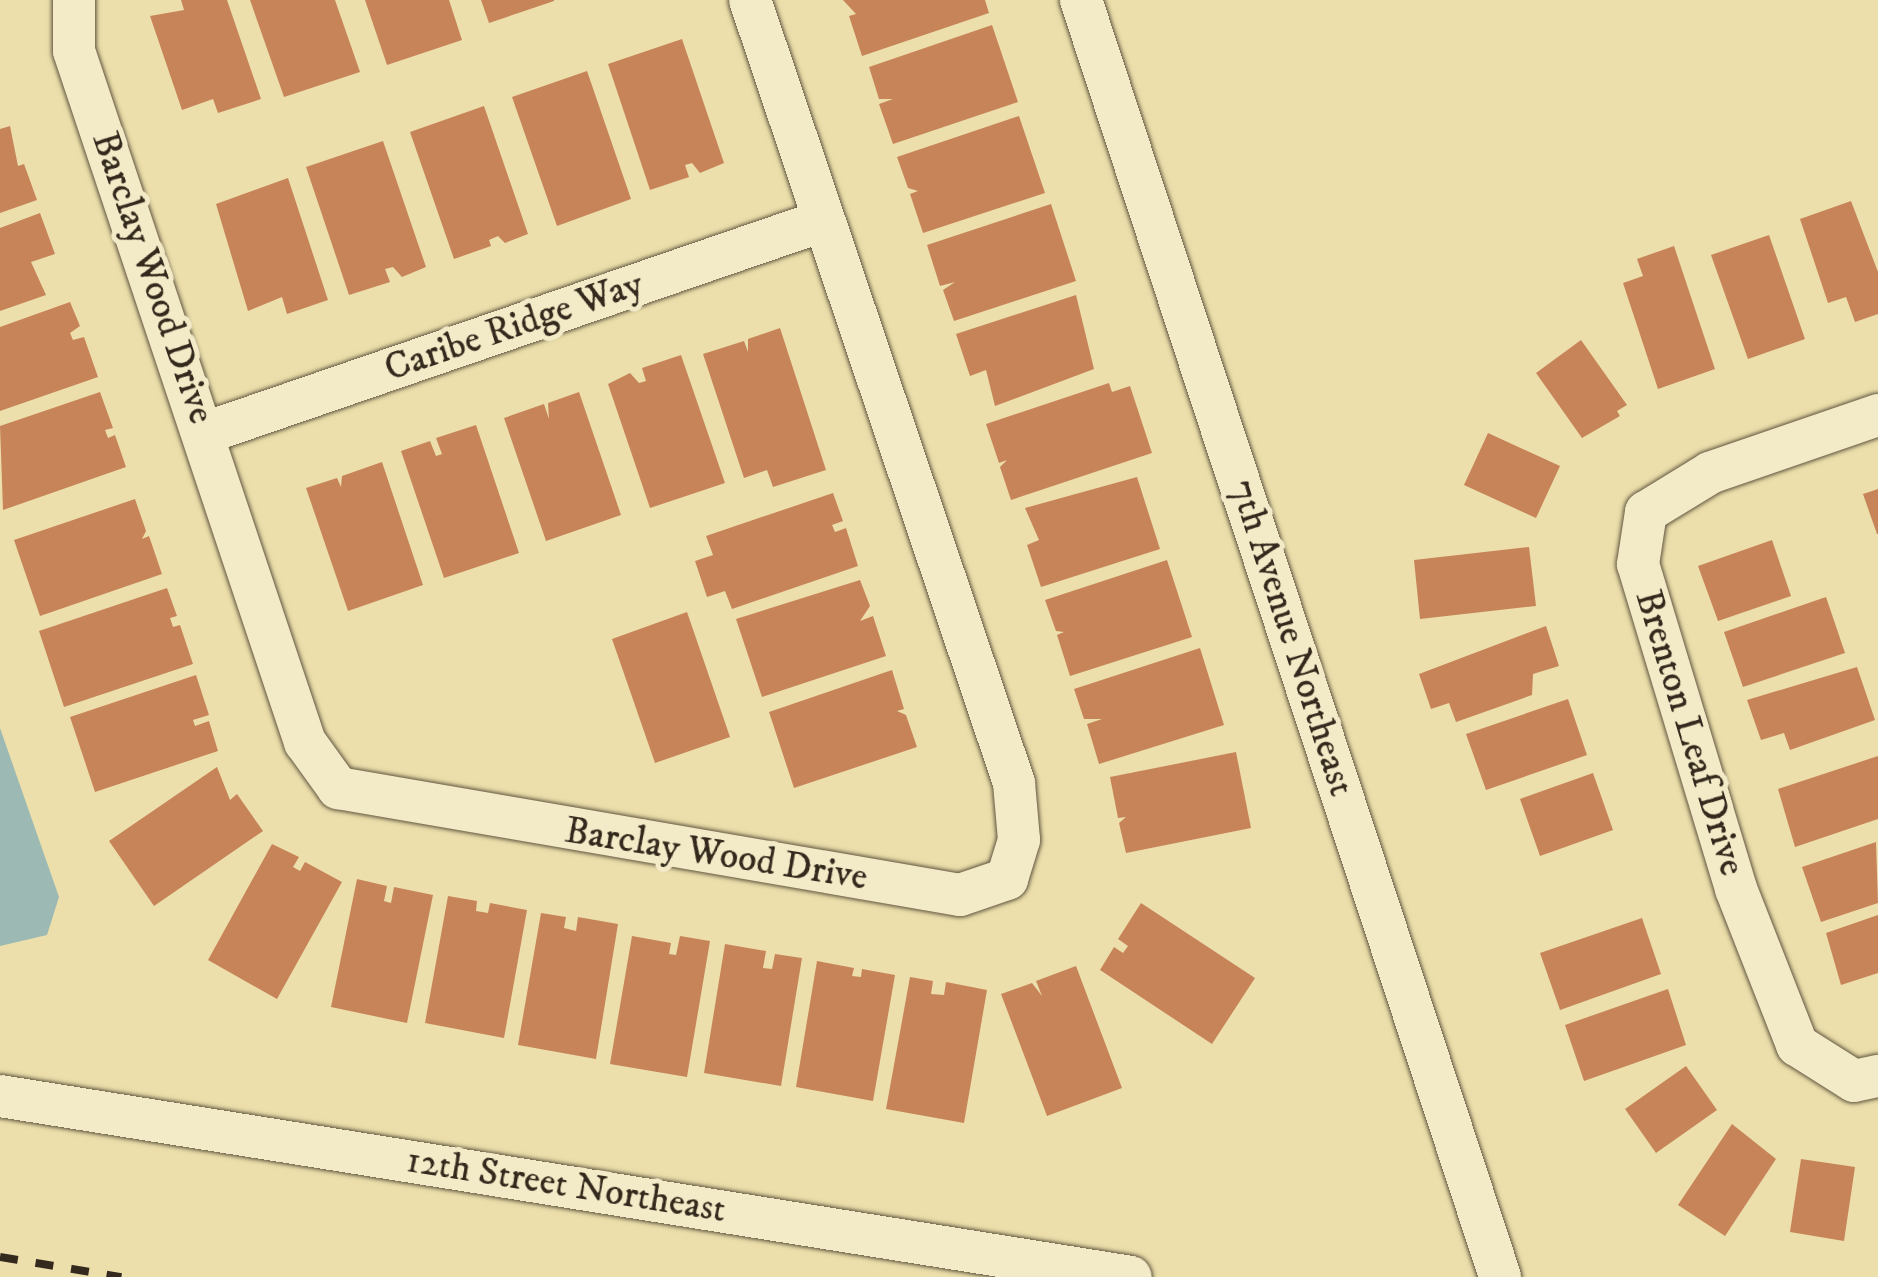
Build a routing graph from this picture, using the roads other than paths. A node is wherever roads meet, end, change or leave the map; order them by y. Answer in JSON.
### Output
{"nodes":[{"id":1,"x":74,"y":0,"type":"edge"},
{"id":2,"x":750,"y":0,"type":"edge"},
{"id":3,"x":1081,"y":0,"type":"edge"},
{"id":4,"x":822,"y":221,"type":"junction"},
{"id":5,"x":1878,"y":415,"type":"edge"},
{"id":6,"x":205,"y":433,"type":"junction"},
{"id":7,"x":1878,"y":1076,"type":"edge"},
{"id":8,"x":0,"y":1096,"type":"edge"},
{"id":9,"x":1131,"y":1277,"type":"edge"},
{"id":10,"x":1500,"y":1277,"type":"edge"}],
"edges":[{"from":1,"to":6,"type":"street","name":"Barclay Wood Drive"},
{"from":2,"to":4,"type":"street","name":"Barclay Wood Drive"},
{"from":3,"to":10,"type":"street","name":"7th Avenue Northeast"},
{"from":4,"to":6,"type":"street","name":"Caribe Ridge Way"},
{"from":4,"to":6,"type":"street","name":"Barclay Wood Drive"},
{"from":5,"to":7,"type":"street","name":"Brenton Leaf Drive"},
{"from":8,"to":9,"type":"street","name":"12th Street Northeast"}]}
